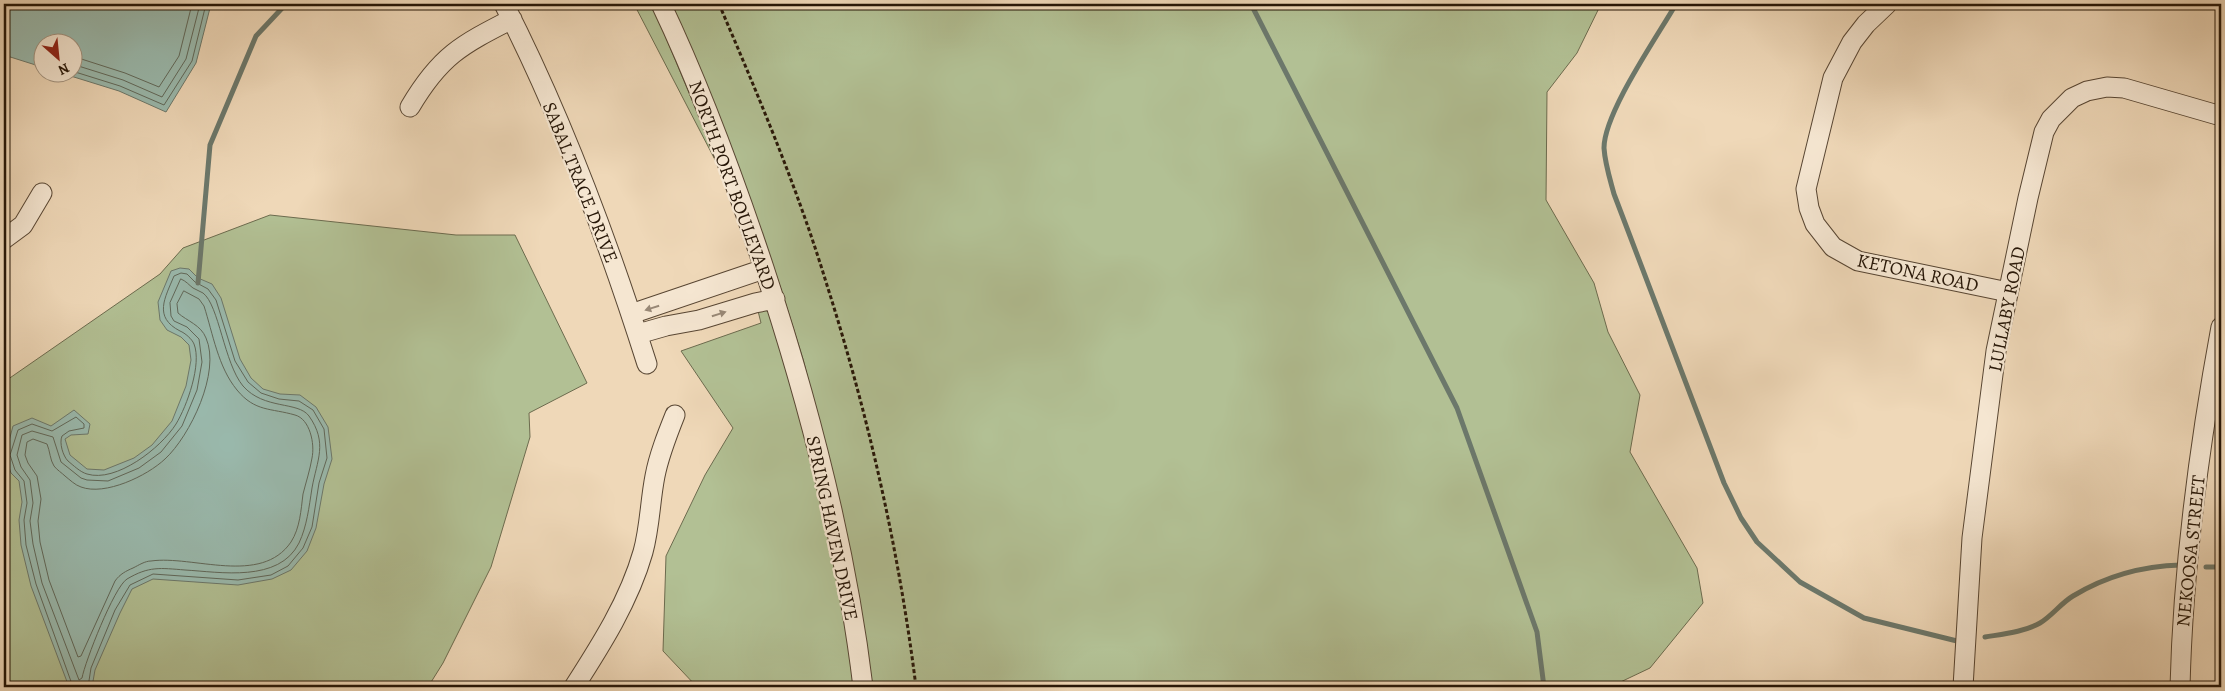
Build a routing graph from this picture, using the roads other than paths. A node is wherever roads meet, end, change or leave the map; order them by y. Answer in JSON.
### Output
{"nodes":[{"id":1,"x":661,"y":4,"type":"edge"},
{"id":2,"x":1887,"y":4,"type":"edge"},
{"id":3,"x":508,"y":11,"type":"edge"},
{"id":4,"x":410,"y":107,"type":"dead end"},
{"id":5,"x":2221,"y":116,"type":"edge"},
{"id":6,"x":42,"y":193,"type":"dead end"},
{"id":7,"x":4,"y":239,"type":"edge"},
{"id":8,"x":764,"y":269,"type":"junction"},
{"id":9,"x":2008,"y":292,"type":"junction"},
{"id":10,"x":680,"y":298,"type":"junction"},
{"id":11,"x":775,"y":299,"type":"junction"},
{"id":12,"x":631,"y":314,"type":"junction"},
{"id":13,"x":689,"y":322,"type":"junction"},
{"id":14,"x":2221,"y":327,"type":"edge"},
{"id":15,"x":638,"y":334,"type":"junction"},
{"id":16,"x":647,"y":364,"type":"dead end"},
{"id":17,"x":797,"y":370,"type":"joint"},
{"id":18,"x":675,"y":415,"type":"dead end"},
{"id":19,"x":574,"y":687,"type":"edge"},
{"id":20,"x":863,"y":687,"type":"edge"},
{"id":21,"x":1963,"y":687,"type":"edge"},
{"id":22,"x":2180,"y":687,"type":"edge"}],
"edges":[{"from":1,"to":8,"type":"street","name":"NORTH PORT BOULEVARD"},
{"from":2,"to":9,"type":"street","name":"KETONA ROAD"},
{"from":3,"to":4,"type":"street"},
{"from":3,"to":12,"type":"street","name":"SABAL TRACE DRIVE"},
{"from":5,"to":9,"type":"street","name":"LULLABY ROAD"},
{"from":6,"to":7,"type":"street"},
{"from":8,"to":10,"type":"street"},
{"from":8,"to":11,"type":"street","name":"NORTH PORT BOULEVARD"},
{"from":9,"to":21,"type":"street","name":"LULLABY ROAD"},
{"from":10,"to":12,"type":"street","one_way":true},
{"from":10,"to":13,"type":"street"},
{"from":13,"to":11,"type":"street","one_way":true},
{"from":11,"to":17,"type":"street","name":"NORTH PORT BOULEVARD"},
{"from":12,"to":15,"type":"street","name":"SABAL TRACE DRIVE"},
{"from":13,"to":15,"type":"street"},
{"from":14,"to":22,"type":"street","name":"NEKOOSA STREET"},
{"from":15,"to":16,"type":"street","name":"SABAL TRACE DRIVE"},
{"from":17,"to":20,"type":"street","name":"SPRING HAVEN DRIVE"},
{"from":18,"to":19,"type":"street"}]}
